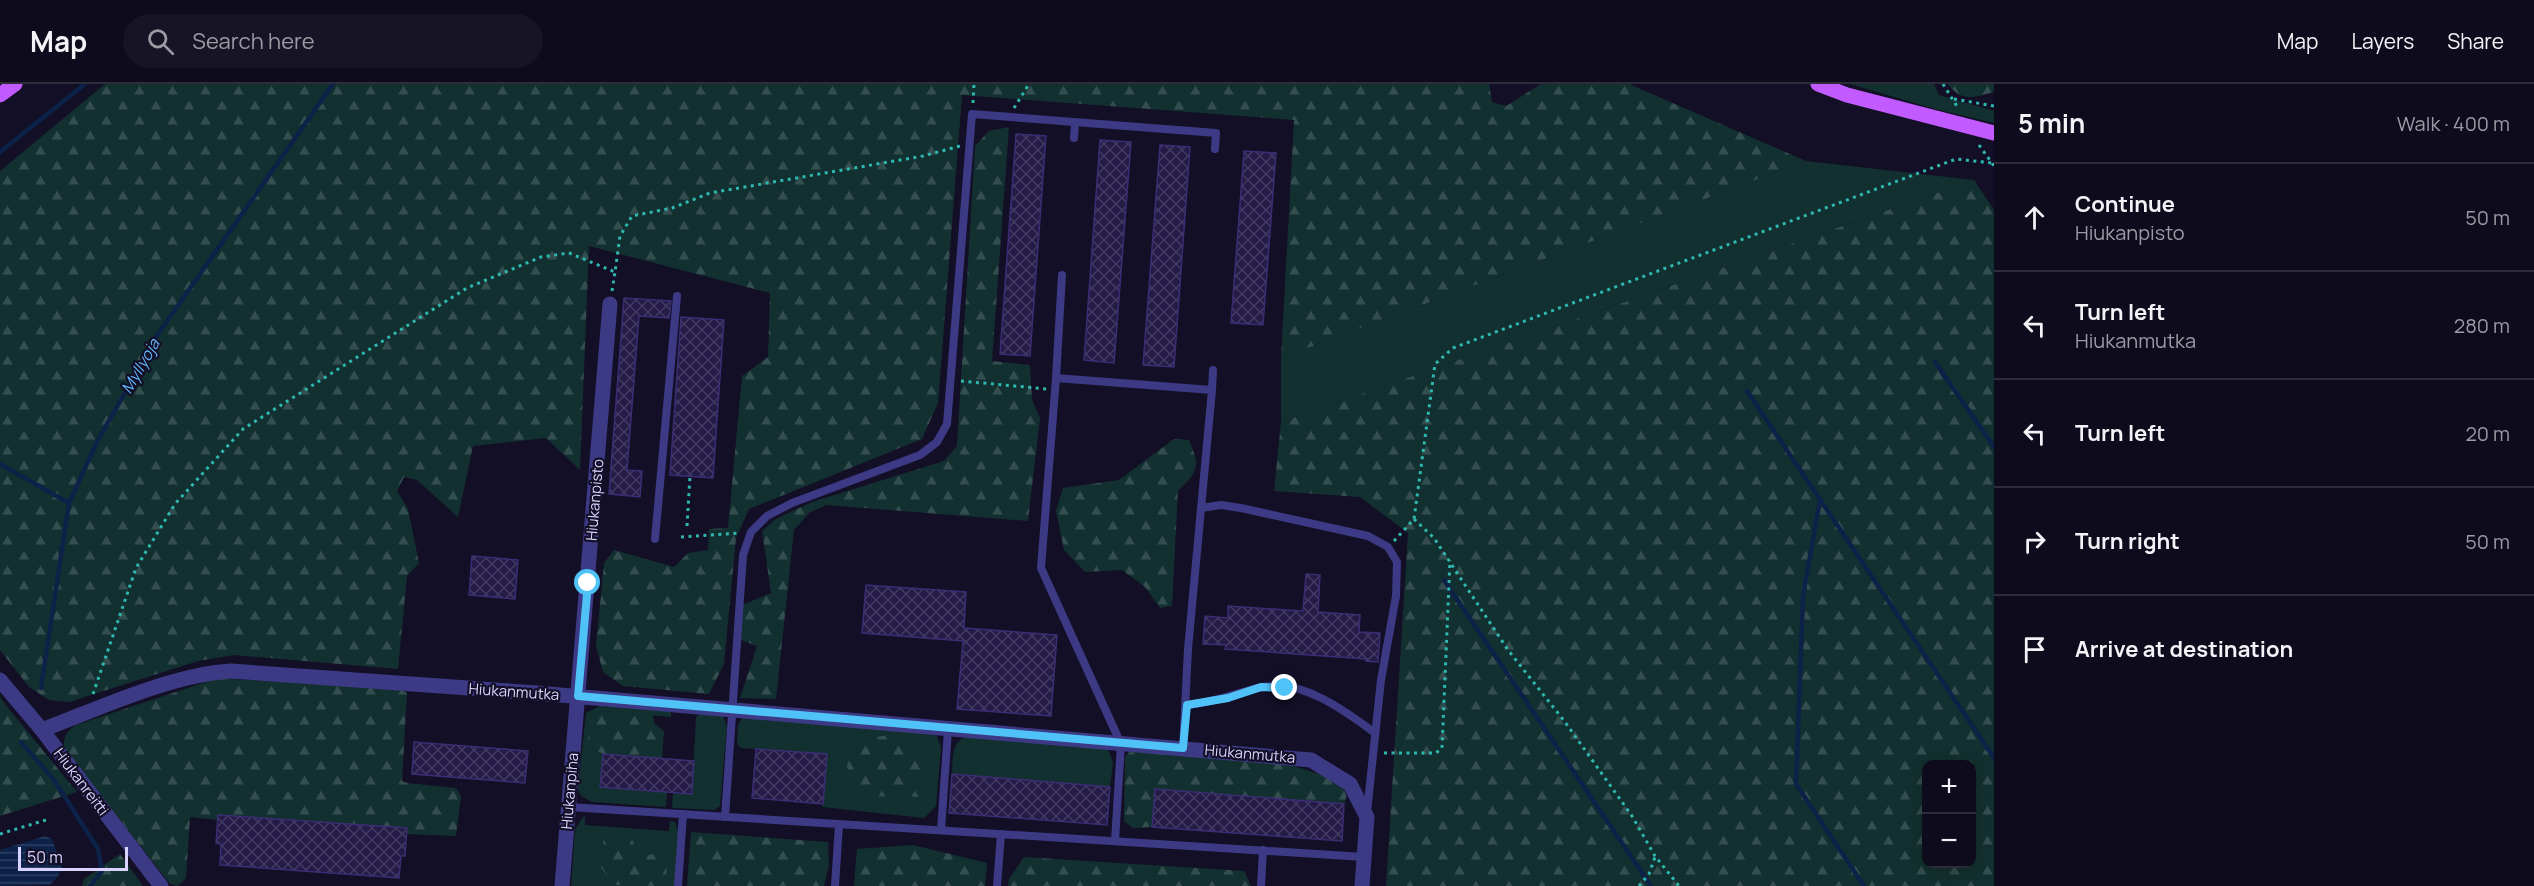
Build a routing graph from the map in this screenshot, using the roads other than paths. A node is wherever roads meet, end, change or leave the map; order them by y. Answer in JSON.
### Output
{"nodes":[{"id":1,"x":15,"y":84,"type":"edge"},
{"id":2,"x":1818,"y":84,"type":"edge"},
{"id":3,"x":0,"y":95,"type":"edge"},
{"id":4,"x":1075,"y":123,"type":"junction"},
{"id":5,"x":1994,"y":133,"type":"edge"},
{"id":6,"x":1074,"y":138,"type":"dead end"},
{"id":7,"x":1215,"y":149,"type":"dead end"},
{"id":8,"x":1062,"y":274,"type":"dead end"},
{"id":9,"x":677,"y":296,"type":"dead end"},
{"id":10,"x":611,"y":299,"type":"road end"},
{"id":11,"x":1213,"y":370,"type":"dead end"},
{"id":12,"x":1056,"y":378,"type":"junction"},
{"id":13,"x":1212,"y":390,"type":"junction"},
{"id":14,"x":1201,"y":508,"type":"junction"},
{"id":15,"x":655,"y":539,"type":"dead end"},
{"id":16,"x":0,"y":680,"type":"edge"},
{"id":17,"x":578,"y":696,"type":"junction"},
{"id":18,"x":1187,"y":705,"type":"junction"},
{"id":19,"x":731,"y":711,"type":"junction"},
{"id":20,"x":42,"y":730,"type":"junction"},
{"id":21,"x":948,"y":730,"type":"junction"},
{"id":22,"x":1375,"y":733,"type":"junction"},
{"id":23,"x":1121,"y":744,"type":"junction"},
{"id":24,"x":1183,"y":748,"type":"junction"},
{"id":25,"x":569,"y":807,"type":"junction"},
{"id":26,"x":683,"y":814,"type":"junction"},
{"id":27,"x":725,"y":817,"type":"junction"},
{"id":28,"x":1367,"y":817,"type":"junction"},
{"id":29,"x":839,"y":824,"type":"junction"},
{"id":30,"x":941,"y":830,"type":"junction"},
{"id":31,"x":1001,"y":834,"type":"junction"},
{"id":32,"x":1115,"y":841,"type":"junction"},
{"id":33,"x":1263,"y":850,"type":"junction"},
{"id":34,"x":1364,"y":857,"type":"junction"},
{"id":35,"x":161,"y":886,"type":"edge"},
{"id":36,"x":562,"y":886,"type":"edge"},
{"id":37,"x":678,"y":886,"type":"edge"},
{"id":38,"x":835,"y":886,"type":"edge"},
{"id":39,"x":997,"y":886,"type":"edge"},
{"id":40,"x":1261,"y":886,"type":"edge"},
{"id":41,"x":1362,"y":886,"type":"edge"}],
"edges":[{"from":1,"to":3,"type":"main road"},
{"from":2,"to":5,"type":"main road"},
{"from":4,"to":6,"type":"lane"},
{"from":4,"to":7,"type":"lane"},
{"from":4,"to":19,"type":"lane"},
{"from":8,"to":12,"type":"lane"},
{"from":9,"to":15,"type":"lane"},
{"from":10,"to":17,"type":"street","name":"Hiukanpisto"},
{"from":11,"to":13,"type":"lane"},
{"from":12,"to":13,"type":"lane"},
{"from":12,"to":23,"type":"lane"},
{"from":13,"to":14,"type":"lane"},
{"from":14,"to":18,"type":"lane"},
{"from":14,"to":22,"type":"lane"},
{"from":16,"to":20,"type":"street","name":"Hiukanreitti"},
{"from":17,"to":19,"type":"street","name":"Hiukanmutka"},
{"from":17,"to":20,"type":"street","name":"Hiukanmutka"},
{"from":17,"to":25,"type":"street","name":"Hiukanpiha"},
{"from":18,"to":22,"type":"lane"},
{"from":18,"to":24,"type":"lane"},
{"from":19,"to":21,"type":"street","name":"Hiukanmutka"},
{"from":19,"to":27,"type":"lane"},
{"from":20,"to":35,"type":"street","name":"Hiukanreitti"},
{"from":21,"to":23,"type":"street","name":"Hiukanmutka"},
{"from":21,"to":30,"type":"lane"},
{"from":22,"to":28,"type":"lane"},
{"from":23,"to":24,"type":"street","name":"Hiukanmutka"},
{"from":23,"to":32,"type":"lane"},
{"from":24,"to":28,"type":"street","name":"Hiukanmutka"},
{"from":25,"to":26,"type":"lane"},
{"from":25,"to":36,"type":"street","name":"Hiukanpiha"},
{"from":26,"to":27,"type":"lane"},
{"from":26,"to":37,"type":"lane"},
{"from":27,"to":29,"type":"lane"},
{"from":28,"to":34,"type":"street"},
{"from":29,"to":30,"type":"lane"},
{"from":29,"to":38,"type":"lane"},
{"from":30,"to":31,"type":"lane"},
{"from":31,"to":32,"type":"lane"},
{"from":31,"to":39,"type":"lane"},
{"from":32,"to":33,"type":"lane"},
{"from":33,"to":34,"type":"lane"},
{"from":33,"to":40,"type":"lane"},
{"from":34,"to":41,"type":"street"}]}
